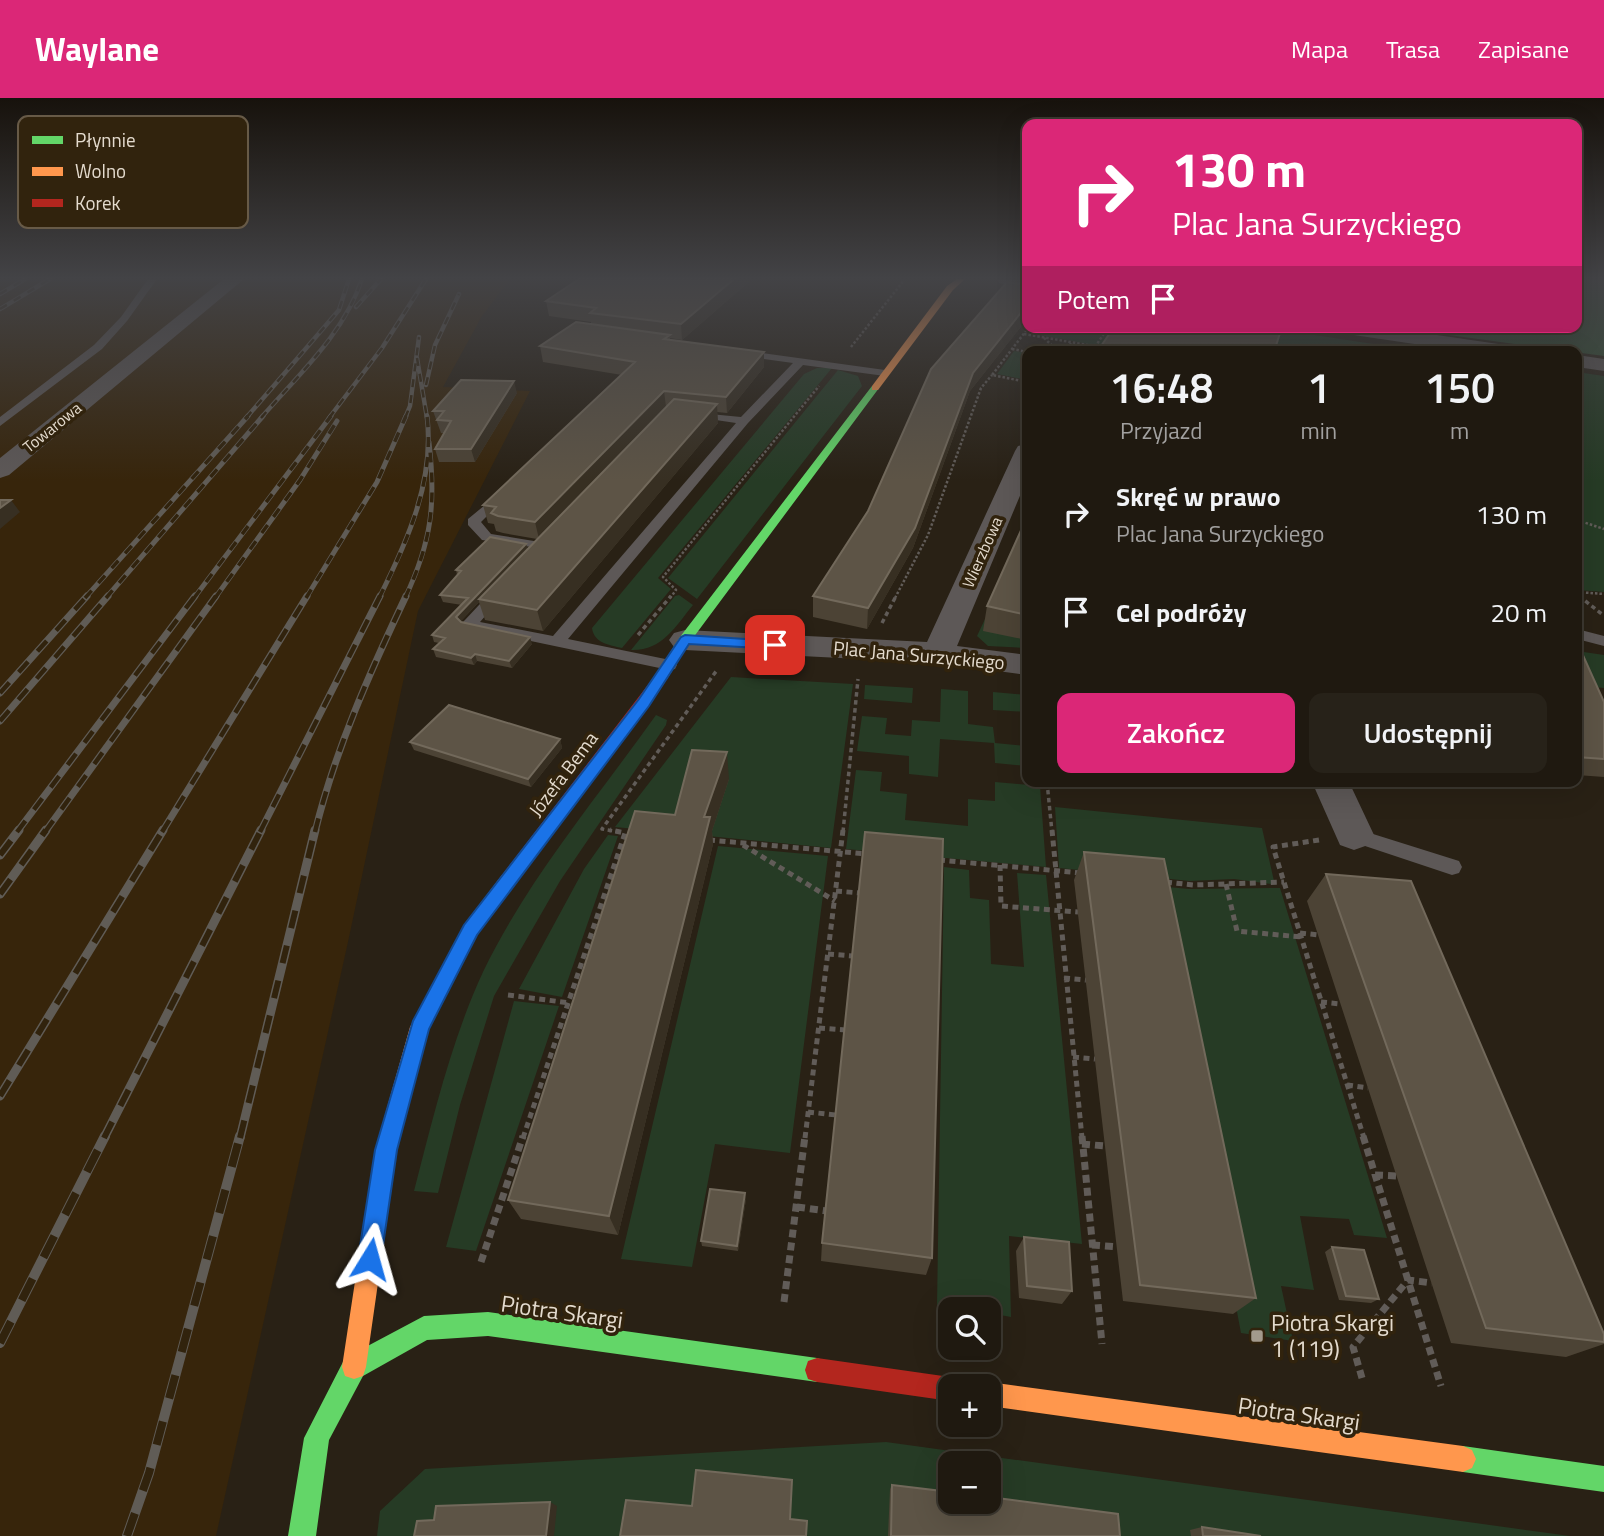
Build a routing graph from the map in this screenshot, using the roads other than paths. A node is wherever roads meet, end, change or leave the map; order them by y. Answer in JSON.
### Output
{"nodes":[{"id":1,"x":99,"y":346,"type":"edge"},
{"id":2,"x":152,"y":346,"type":"edge"},
{"id":3,"x":906,"y":346,"type":"edge"},
{"id":4,"x":722,"y":351,"type":"edge"},
{"id":5,"x":801,"y":361,"type":"junction"},
{"id":6,"x":1582,"y":362,"type":"edge"},
{"id":7,"x":1604,"y":365,"type":"edge"},
{"id":8,"x":885,"y":373,"type":"junction"},
{"id":9,"x":684,"y":412,"type":"edge"},
{"id":10,"x":744,"y":421,"type":"junction"},
{"id":11,"x":0,"y":423,"type":"edge"},
{"id":12,"x":1022,"y":462,"type":"edge"},
{"id":13,"x":0,"y":470,"type":"edge"},
{"id":14,"x":512,"y":486,"type":"edge"},
{"id":15,"x":541,"y":546,"type":"edge"},
{"id":16,"x":505,"y":585,"type":"edge"},
{"id":17,"x":1582,"y":635,"type":"edge"},
{"id":18,"x":1604,"y":641,"type":"edge"},
{"id":19,"x":557,"y":642,"type":"junction"},
{"id":20,"x":677,"y":652,"type":"junction"},
{"id":21,"x":938,"y":653,"type":"junction"},
{"id":22,"x":1022,"y":664,"type":"edge"},
{"id":23,"x":1332,"y":787,"type":"edge"},
{"id":24,"x":1354,"y":835,"type":"joint"},
{"id":25,"x":1452,"y":867,"type":"dead end"},
{"id":26,"x":354,"y":1367,"type":"junction"},
{"id":27,"x":938,"y":1386,"type":"edge"},
{"id":28,"x":1001,"y":1396,"type":"edge"},
{"id":29,"x":1604,"y":1479,"type":"edge"},
{"id":30,"x":302,"y":1536,"type":"edge"}],
"edges":[{"from":1,"to":11,"type":"lane"},
{"from":2,"to":13,"type":"street","name":"Towarowa"},
{"from":3,"to":8,"type":"street","name":"Józefa Bema"},
{"from":4,"to":5,"type":"lane"},
{"from":5,"to":8,"type":"lane"},
{"from":5,"to":10,"type":"lane"},
{"from":6,"to":7,"type":"street"},
{"from":8,"to":20,"type":"street","name":"Józefa Bema"},
{"from":9,"to":10,"type":"lane"},
{"from":10,"to":19,"type":"lane"},
{"from":12,"to":21,"type":"street","name":"Wierzbowa"},
{"from":14,"to":15,"type":"lane"},
{"from":16,"to":19,"type":"lane"},
{"from":17,"to":18,"type":"lane"},
{"from":19,"to":20,"type":"lane"},
{"from":20,"to":21,"type":"street","name":"Plac Jana Surzyckiego"},
{"from":20,"to":26,"type":"street","name":"Józefa Bema"},
{"from":21,"to":22,"type":"street","name":"Plac Jana Surzyckiego"},
{"from":23,"to":24,"type":"street"},
{"from":24,"to":25,"type":"lane"},
{"from":26,"to":27,"type":"street","name":"Piotra Skargi"},
{"from":26,"to":30,"type":"street"},
{"from":28,"to":29,"type":"street","name":"Piotra Skargi"}]}
